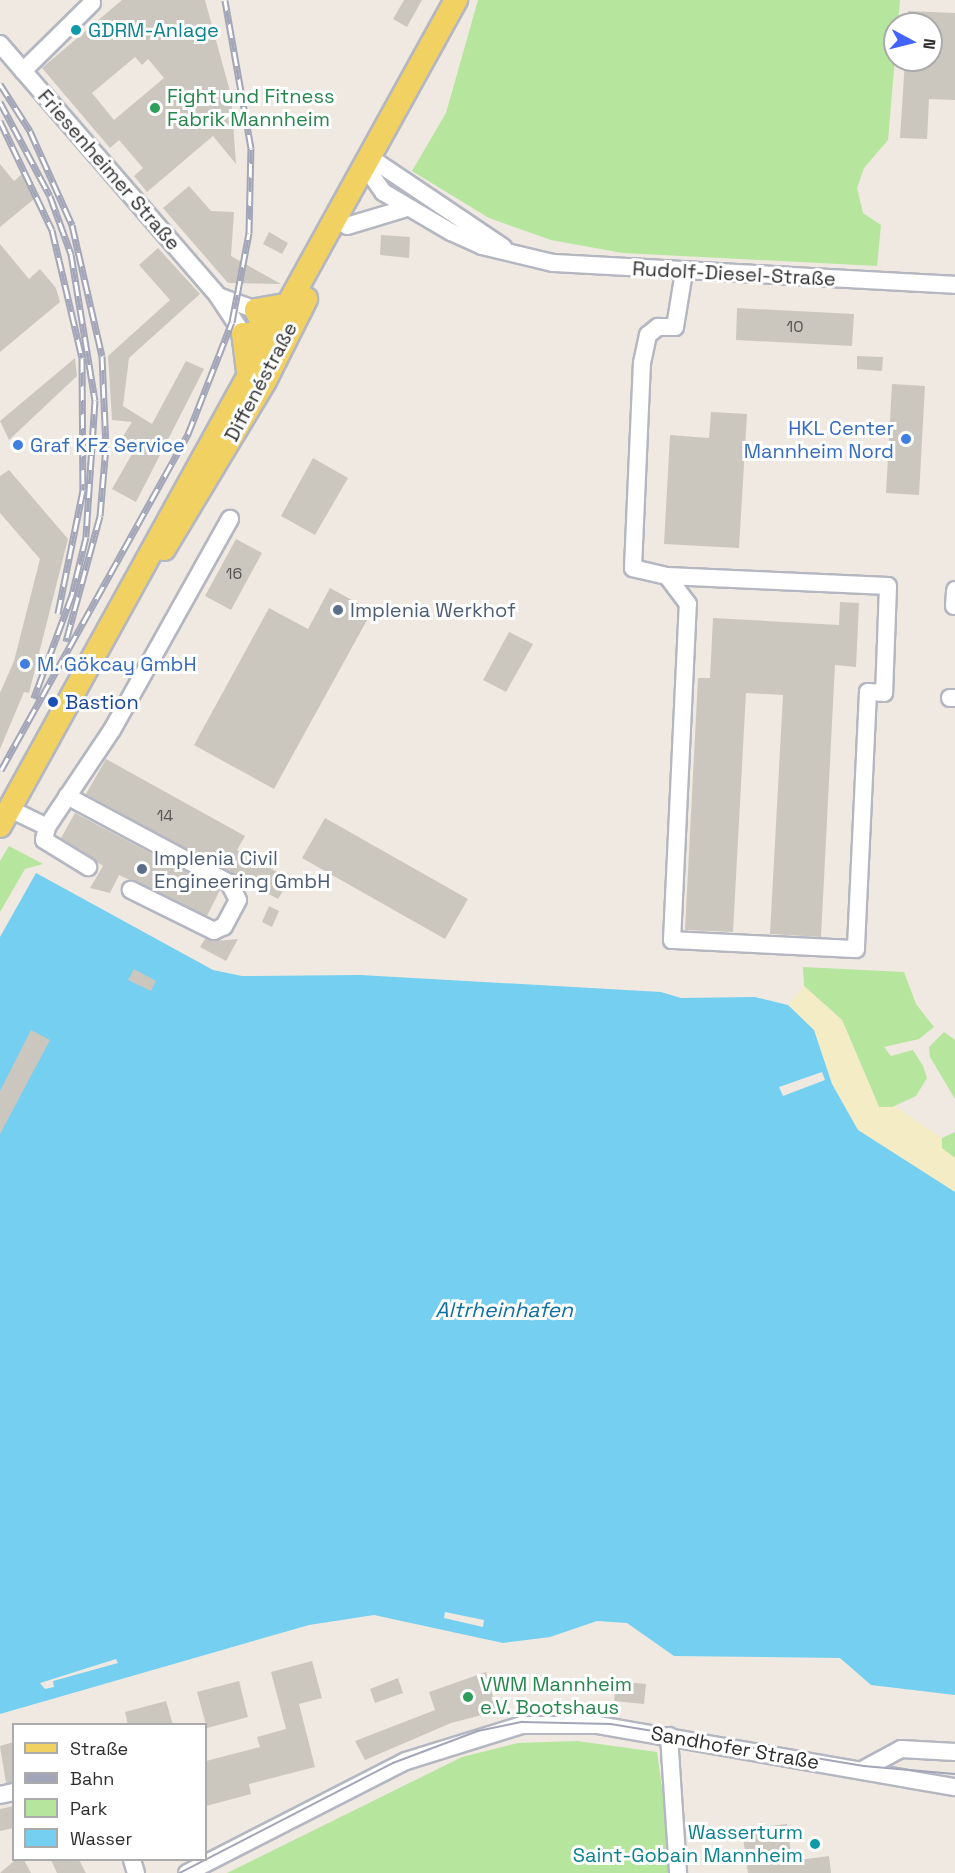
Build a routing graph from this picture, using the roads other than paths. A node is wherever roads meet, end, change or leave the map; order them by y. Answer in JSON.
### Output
{"nodes":[{"id":1,"x":456,"y":0,"type":"edge"},
{"id":2,"x":92,"y":3,"type":"dead end"},
{"id":3,"x":0,"y":44,"type":"edge"},
{"id":4,"x":23,"y":71,"type":"junction"},
{"id":5,"x":370,"y":164,"type":"junction"},
{"id":6,"x":407,"y":208,"type":"junction"},
{"id":7,"x":347,"y":226,"type":"junction"},
{"id":8,"x":514,"y":254,"type":"junction"},
{"id":9,"x":684,"y":272,"type":"junction"},
{"id":10,"x":955,"y":285,"type":"edge"},
{"id":11,"x":218,"y":296,"type":"junction"},
{"id":12,"x":285,"y":305,"type":"junction"},
{"id":13,"x":256,"y":310,"type":"junction"},
{"id":14,"x":243,"y":334,"type":"junction"},
{"id":15,"x":278,"y":341,"type":"junction"},
{"id":16,"x":248,"y":372,"type":"junction"},
{"id":17,"x":230,"y":519,"type":"dead end"},
{"id":18,"x":667,"y":576,"type":"junction"},
{"id":19,"x":137,"y":587,"type":"junction"},
{"id":20,"x":68,"y":796,"type":"junction"},
{"id":21,"x":5,"y":818,"type":"edge"},
{"id":22,"x":47,"y":827,"type":"junction"},
{"id":23,"x":88,"y":867,"type":"dead end"},
{"id":24,"x":131,"y":890,"type":"dead end"},
{"id":25,"x":669,"y":1736,"type":"junction"},
{"id":26,"x":955,"y":1752,"type":"edge"},
{"id":27,"x":864,"y":1769,"type":"junction"},
{"id":28,"x":955,"y":1786,"type":"edge"},
{"id":29,"x":187,"y":1873,"type":"edge"},
{"id":30,"x":678,"y":1873,"type":"edge"}],
"edges":[{"from":1,"to":5,"type":"main road","name":"Diffenéstraße"},
{"from":2,"to":4,"type":"street"},
{"from":3,"to":4,"type":"street","name":"Friesenheimer Straße"},
{"from":4,"to":11,"type":"street","name":"Friesenheimer Straße"},
{"from":5,"to":6,"type":"street","name":"Rudolf-Diesel-Straße"},
{"from":5,"to":7,"type":"main road","name":"Diffenéstraße"},
{"from":5,"to":8,"type":"street","name":"Rudolf-Diesel-Straße"},
{"from":5,"to":12,"type":"main road","name":"Diffenéstraße"},
{"from":6,"to":7,"type":"street"},
{"from":6,"to":8,"type":"street","name":"Rudolf-Diesel-Straße"},
{"from":7,"to":15,"type":"main road","name":"Diffenéstraße"},
{"from":8,"to":9,"type":"street","name":"Rudolf-Diesel-Straße"},
{"from":9,"to":10,"type":"street","name":"Rudolf-Diesel-Straße"},
{"from":9,"to":18,"type":"street"},
{"from":11,"to":13,"type":"street","name":"Friesenheimer Straße"},
{"from":11,"to":14,"type":"street","name":"Friesenheimer Straße"},
{"from":12,"to":13,"type":"main road"},
{"from":12,"to":15,"type":"main road","name":"Diffenéstraße"},
{"from":13,"to":15,"type":"main road"},
{"from":14,"to":15,"type":"main road"},
{"from":14,"to":16,"type":"main road"},
{"from":15,"to":16,"type":"main road","name":"Diffenéstraße"},
{"from":15,"to":19,"type":"main road","name":"Diffenéstraße"},
{"from":16,"to":19,"type":"main road","name":"Diffenéstraße"},
{"from":17,"to":20,"type":"street"},
{"from":18,"to":18,"type":"street"},
{"from":19,"to":21,"type":"main road","name":"Diffenéstraße"},
{"from":20,"to":22,"type":"street"},
{"from":20,"to":24,"type":"street"},
{"from":21,"to":22,"type":"street"},
{"from":22,"to":23,"type":"street"},
{"from":25,"to":27,"type":"street","name":"Sandhofer Straße"},
{"from":25,"to":29,"type":"street","name":"Sandhofer Straße"},
{"from":25,"to":30,"type":"street"},
{"from":26,"to":27,"type":"street"},
{"from":27,"to":28,"type":"street","name":"Sandhofer Straße"}]}
